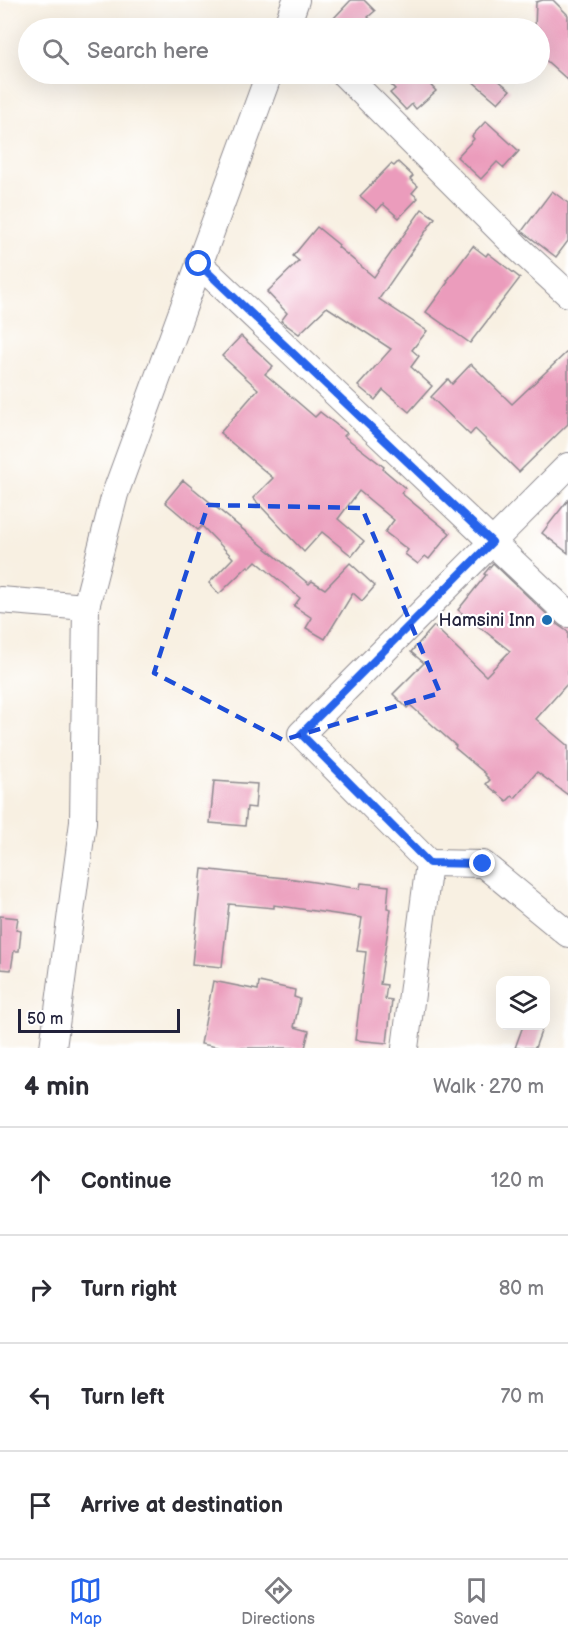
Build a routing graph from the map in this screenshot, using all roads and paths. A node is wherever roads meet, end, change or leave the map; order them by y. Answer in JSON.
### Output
{"nodes":[{"id":1,"x":296,"y":0,"type":"edge"},
{"id":2,"x":290,"y":18,"type":"edge"},
{"id":3,"x":265,"y":84,"type":"edge"},
{"id":4,"x":354,"y":84,"type":"edge"},
{"id":5,"x":199,"y":264,"type":"junction"},
{"id":6,"x":568,"y":294,"type":"edge"},
{"id":7,"x":568,"y":466,"type":"edge"},
{"id":8,"x":492,"y":542,"type":"junction"},
{"id":9,"x":0,"y":600,"type":"edge"},
{"id":10,"x":86,"y":607,"type":"junction"},
{"id":11,"x":568,"y":614,"type":"edge"},
{"id":12,"x":429,"y":863,"type":"junction"},
{"id":13,"x":568,"y":934,"type":"edge"},
{"id":14,"x":53,"y":1048,"type":"edge"},
{"id":15,"x":405,"y":1048,"type":"edge"}],
"edges":[{"from":1,"to":2,"type":"street"},
{"from":3,"to":5,"type":"street"},
{"from":4,"to":6,"type":"street"},
{"from":5,"to":8,"type":"street"},
{"from":5,"to":10,"type":"street"},
{"from":7,"to":8,"type":"street"},
{"from":8,"to":11,"type":"street"},
{"from":8,"to":12,"type":"street"},
{"from":9,"to":10,"type":"street"},
{"from":10,"to":14,"type":"street"},
{"from":12,"to":13,"type":"street"},
{"from":12,"to":15,"type":"street"}]}
